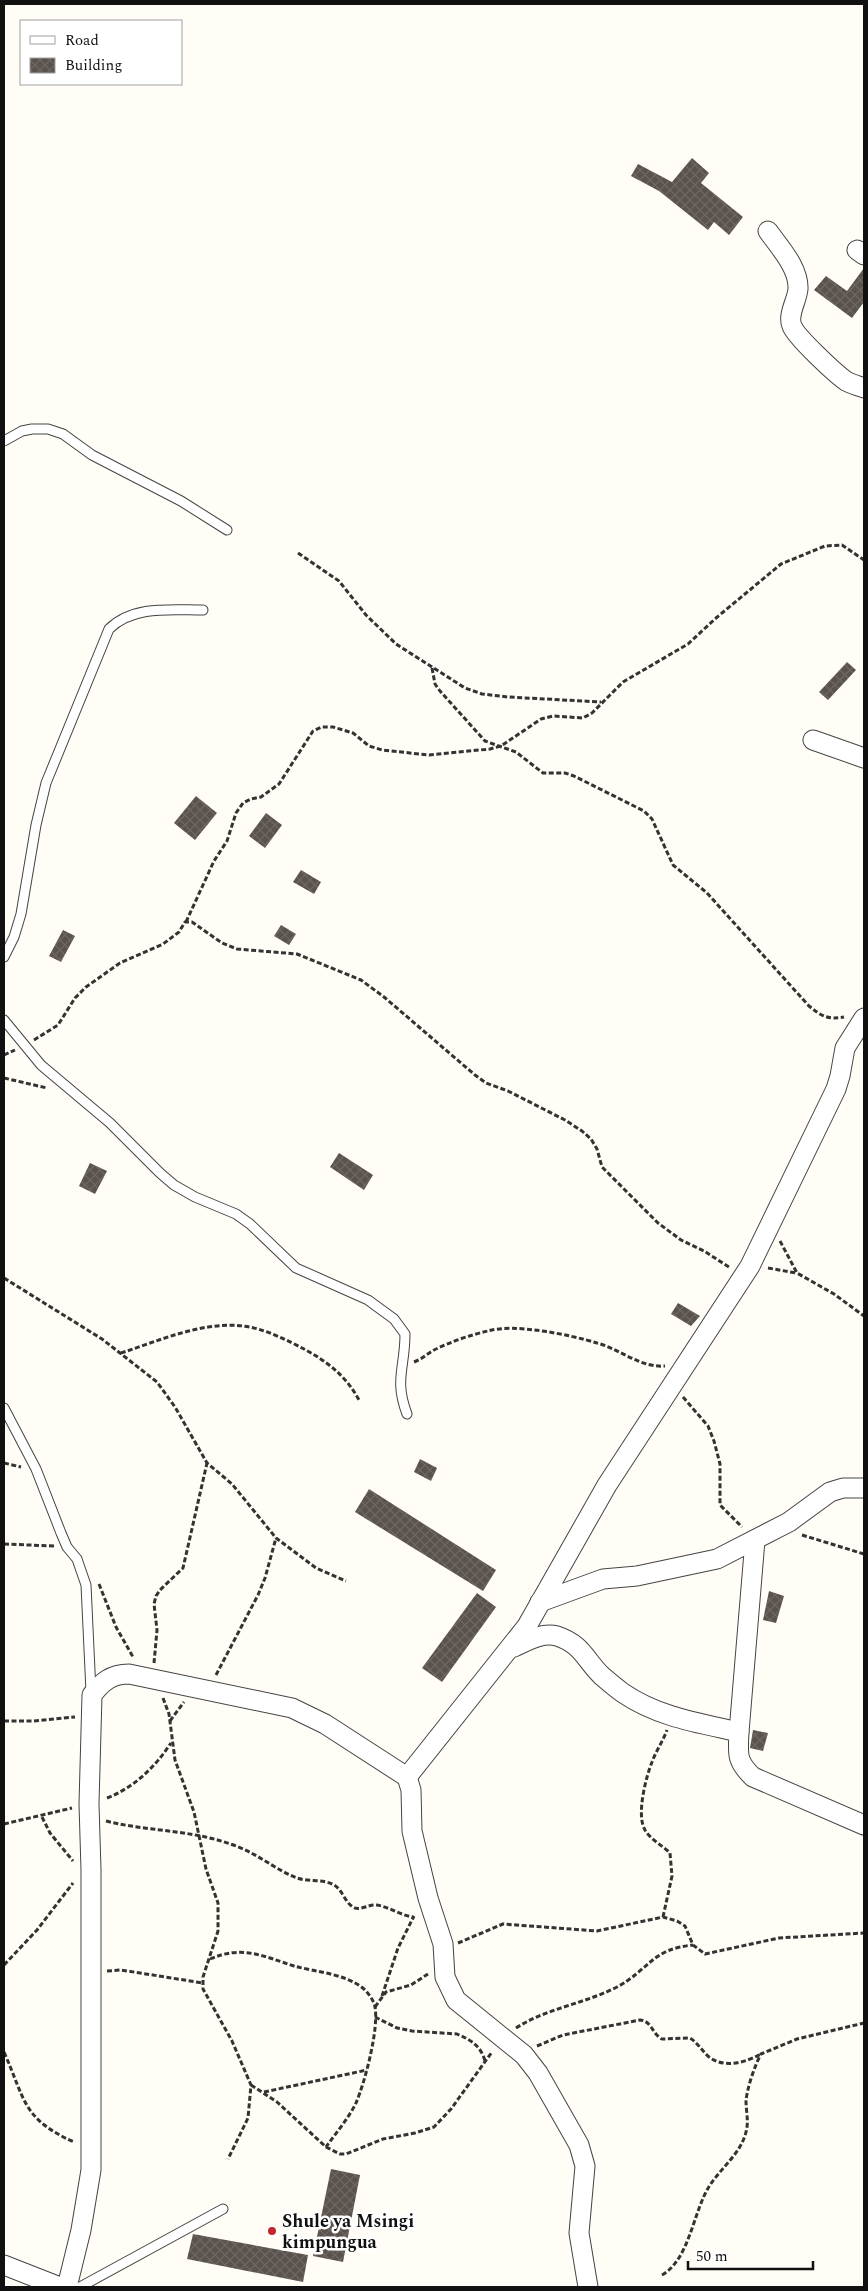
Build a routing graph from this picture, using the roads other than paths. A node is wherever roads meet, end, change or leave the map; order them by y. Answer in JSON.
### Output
{"nodes":[{"id":1,"x":768,"y":231,"type":"dead end"},
{"id":2,"x":864,"y":388,"type":"edge"},
{"id":3,"x":4,"y":441,"type":"edge"},
{"id":4,"x":228,"y":530,"type":"dead end"},
{"id":5,"x":203,"y":610,"type":"dead end"},
{"id":6,"x":813,"y":740,"type":"dead end"},
{"id":7,"x":864,"y":758,"type":"edge"},
{"id":8,"x":4,"y":957,"type":"edge"},
{"id":9,"x":857,"y":1018,"type":"edge"},
{"id":10,"x":4,"y":1020,"type":"edge"},
{"id":11,"x":4,"y":1408,"type":"edge"},
{"id":12,"x":406,"y":1414,"type":"dead end"},
{"id":13,"x":864,"y":1488,"type":"edge"},
{"id":14,"x":755,"y":1540,"type":"junction"},
{"id":15,"x":540,"y":1602,"type":"junction"},
{"id":16,"x":510,"y":1649,"type":"junction"},
{"id":17,"x":92,"y":1695,"type":"junction"},
{"id":18,"x":739,"y":1732,"type":"junction"},
{"id":19,"x":407,"y":1777,"type":"junction"},
{"id":20,"x":864,"y":1826,"type":"edge"},
{"id":21,"x":223,"y":2208,"type":"dead end"},
{"id":22,"x":4,"y":2265,"type":"edge"},
{"id":23,"x":60,"y":2287,"type":"edge"},
{"id":24,"x":67,"y":2287,"type":"edge"},
{"id":25,"x":80,"y":2287,"type":"edge"},
{"id":26,"x":588,"y":2287,"type":"edge"}],
"edges":[{"from":1,"to":2,"type":"street"},
{"from":3,"to":4,"type":"lane"},
{"from":5,"to":8,"type":"lane"},
{"from":6,"to":7,"type":"street"},
{"from":9,"to":15,"type":"street"},
{"from":10,"to":12,"type":"lane"},
{"from":11,"to":17,"type":"lane"},
{"from":13,"to":14,"type":"street"},
{"from":14,"to":15,"type":"street"},
{"from":14,"to":18,"type":"street"},
{"from":15,"to":16,"type":"street"},
{"from":16,"to":18,"type":"street"},
{"from":16,"to":19,"type":"street"},
{"from":17,"to":19,"type":"street"},
{"from":17,"to":24,"type":"street"},
{"from":18,"to":20,"type":"street"},
{"from":19,"to":26,"type":"street"},
{"from":21,"to":25,"type":"lane"},
{"from":22,"to":23,"type":"street"}]}
